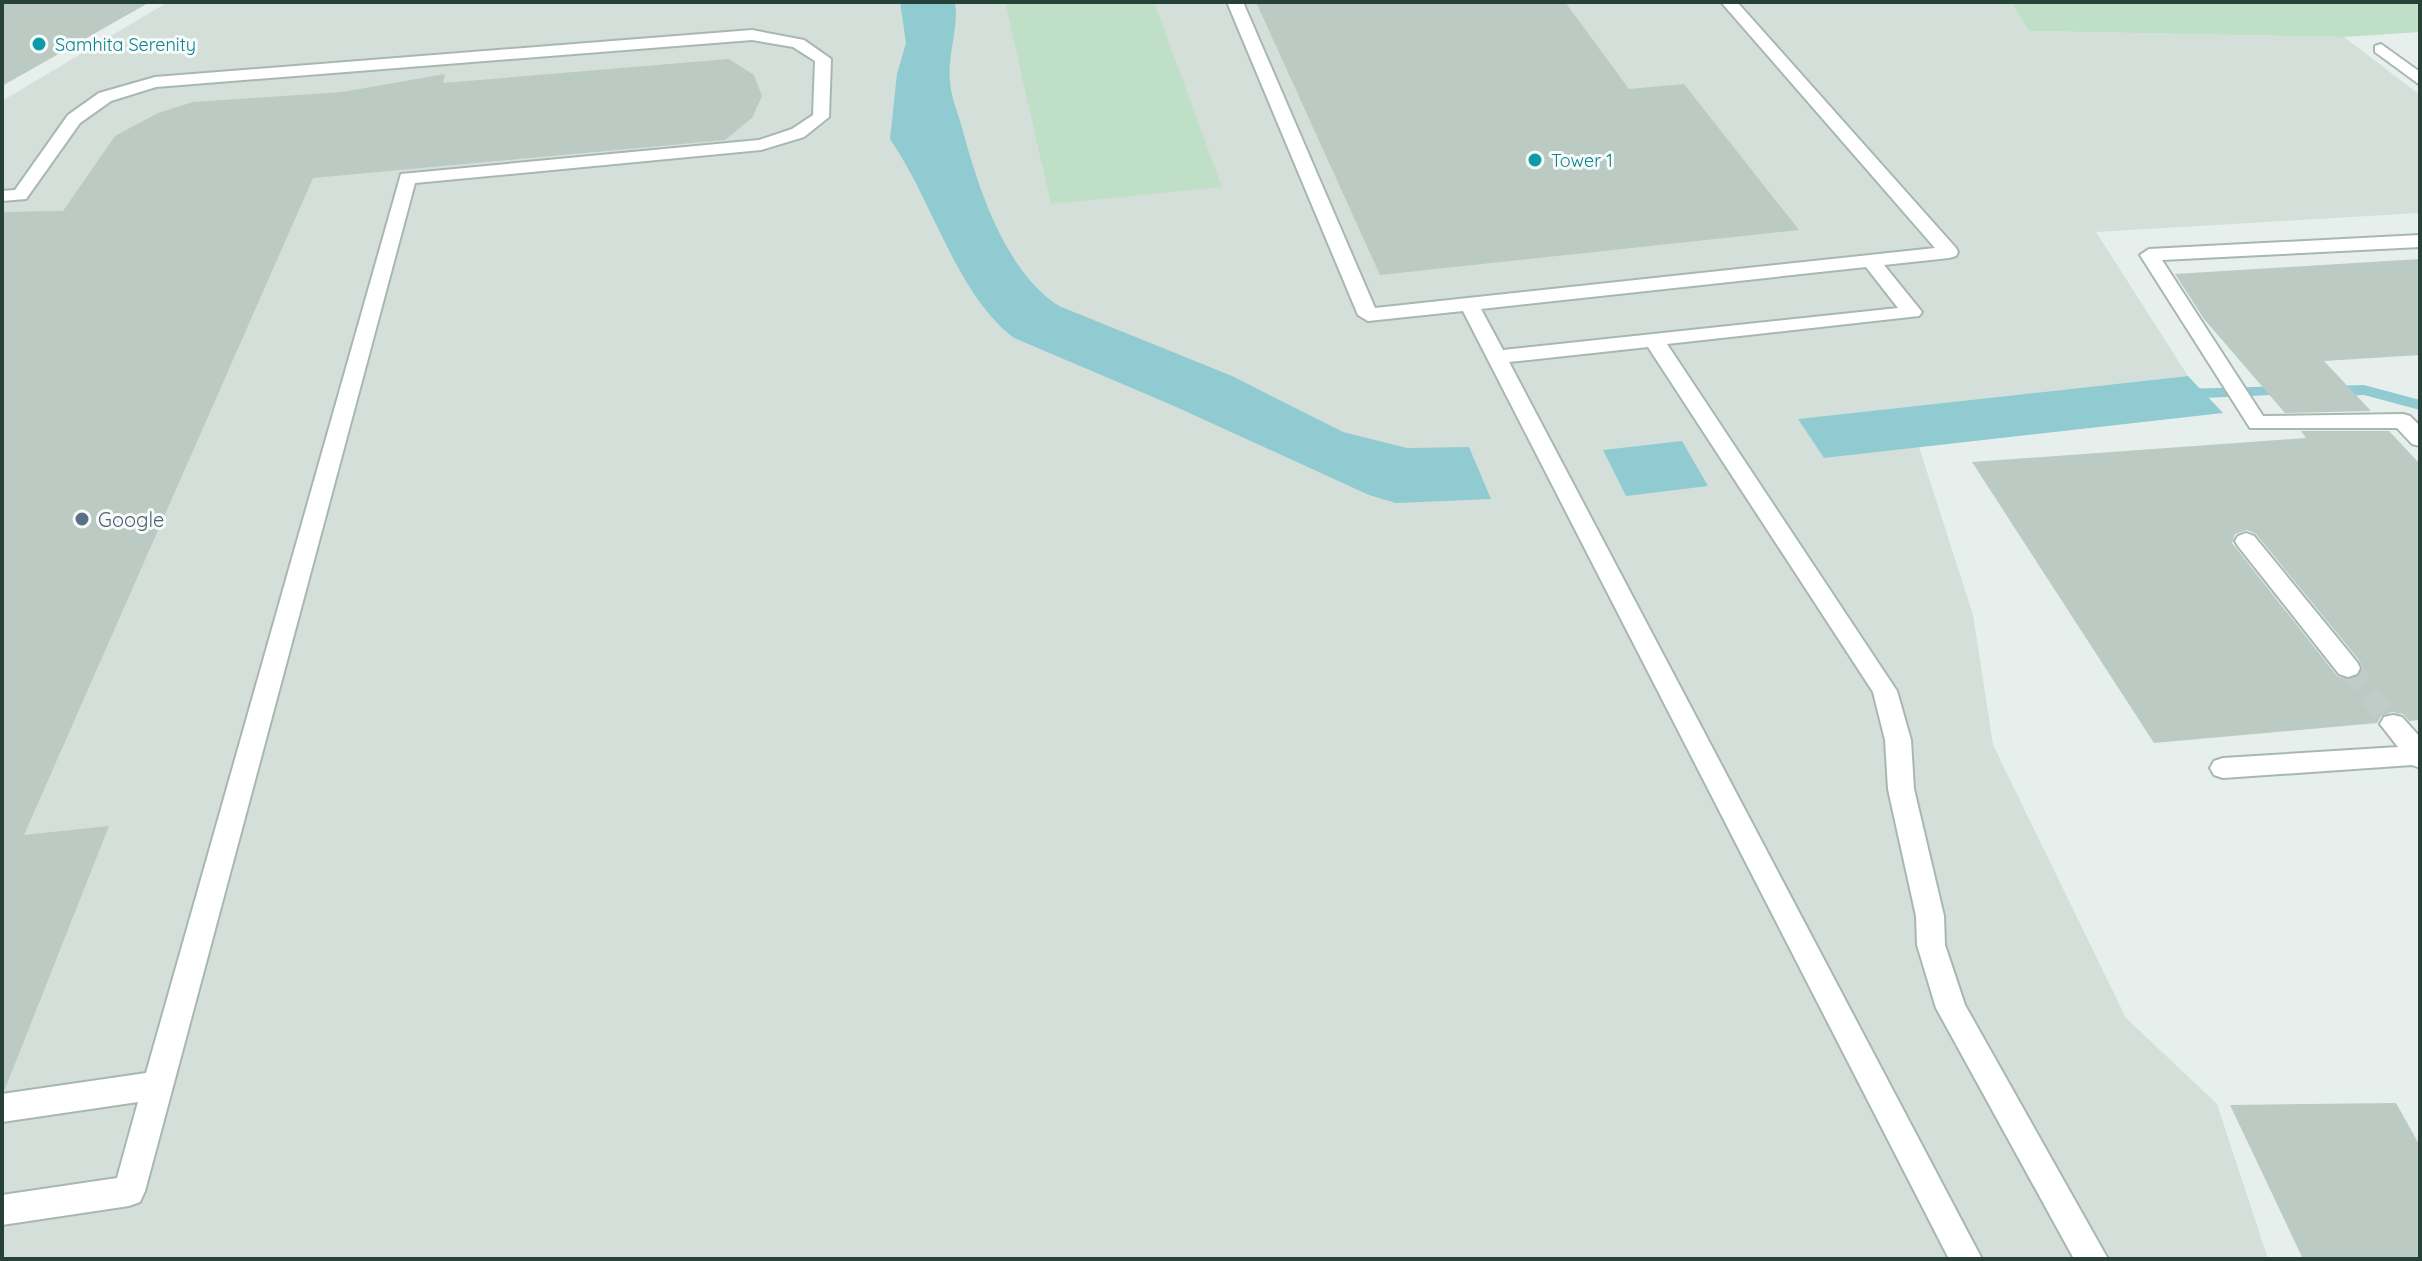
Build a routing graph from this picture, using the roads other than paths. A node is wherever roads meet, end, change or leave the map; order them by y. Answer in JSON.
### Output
{"nodes":[{"id":1,"x":1235,"y":2,"type":"edge"},
{"id":2,"x":1729,"y":2,"type":"edge"},
{"id":3,"x":2381,"y":49,"type":"dead end"},
{"id":4,"x":2420,"y":80,"type":"edge"},
{"id":5,"x":2,"y":196,"type":"edge"},
{"id":6,"x":2420,"y":241,"type":"edge"},
{"id":7,"x":1870,"y":260,"type":"junction"},
{"id":8,"x":1469,"y":304,"type":"junction"},
{"id":9,"x":1654,"y":340,"type":"junction"},
{"id":10,"x":1496,"y":357,"type":"junction"},
{"id":11,"x":2420,"y":439,"type":"edge"},
{"id":12,"x":2246,"y":541,"type":"dead end"},
{"id":13,"x":2348,"y":668,"type":"tunnel mouth"},
{"id":14,"x":2393,"y":724,"type":"tunnel mouth"},
{"id":15,"x":2419,"y":756,"type":"edge"},
{"id":16,"x":2223,"y":768,"type":"dead end"},
{"id":17,"x":159,"y":1085,"type":"junction"},
{"id":18,"x":2,"y":1108,"type":"edge"},
{"id":19,"x":2,"y":1210,"type":"edge"},
{"id":20,"x":1966,"y":1259,"type":"edge"},
{"id":21,"x":2092,"y":1259,"type":"edge"}],
"edges":[{"from":1,"to":8,"type":"street"},
{"from":2,"to":7,"type":"street"},
{"from":3,"to":4,"type":"street"},
{"from":5,"to":17,"type":"street"},
{"from":6,"to":11,"type":"street"},
{"from":7,"to":8,"type":"street"},
{"from":7,"to":9,"type":"street"},
{"from":8,"to":10,"type":"street"},
{"from":9,"to":10,"type":"street"},
{"from":9,"to":21,"type":"street"},
{"from":10,"to":20,"type":"street"},
{"from":12,"to":13,"type":"street"},
{"from":14,"to":15,"type":"street"},
{"from":15,"to":16,"type":"street"},
{"from":17,"to":18,"type":"street"},
{"from":17,"to":19,"type":"street"}]}
